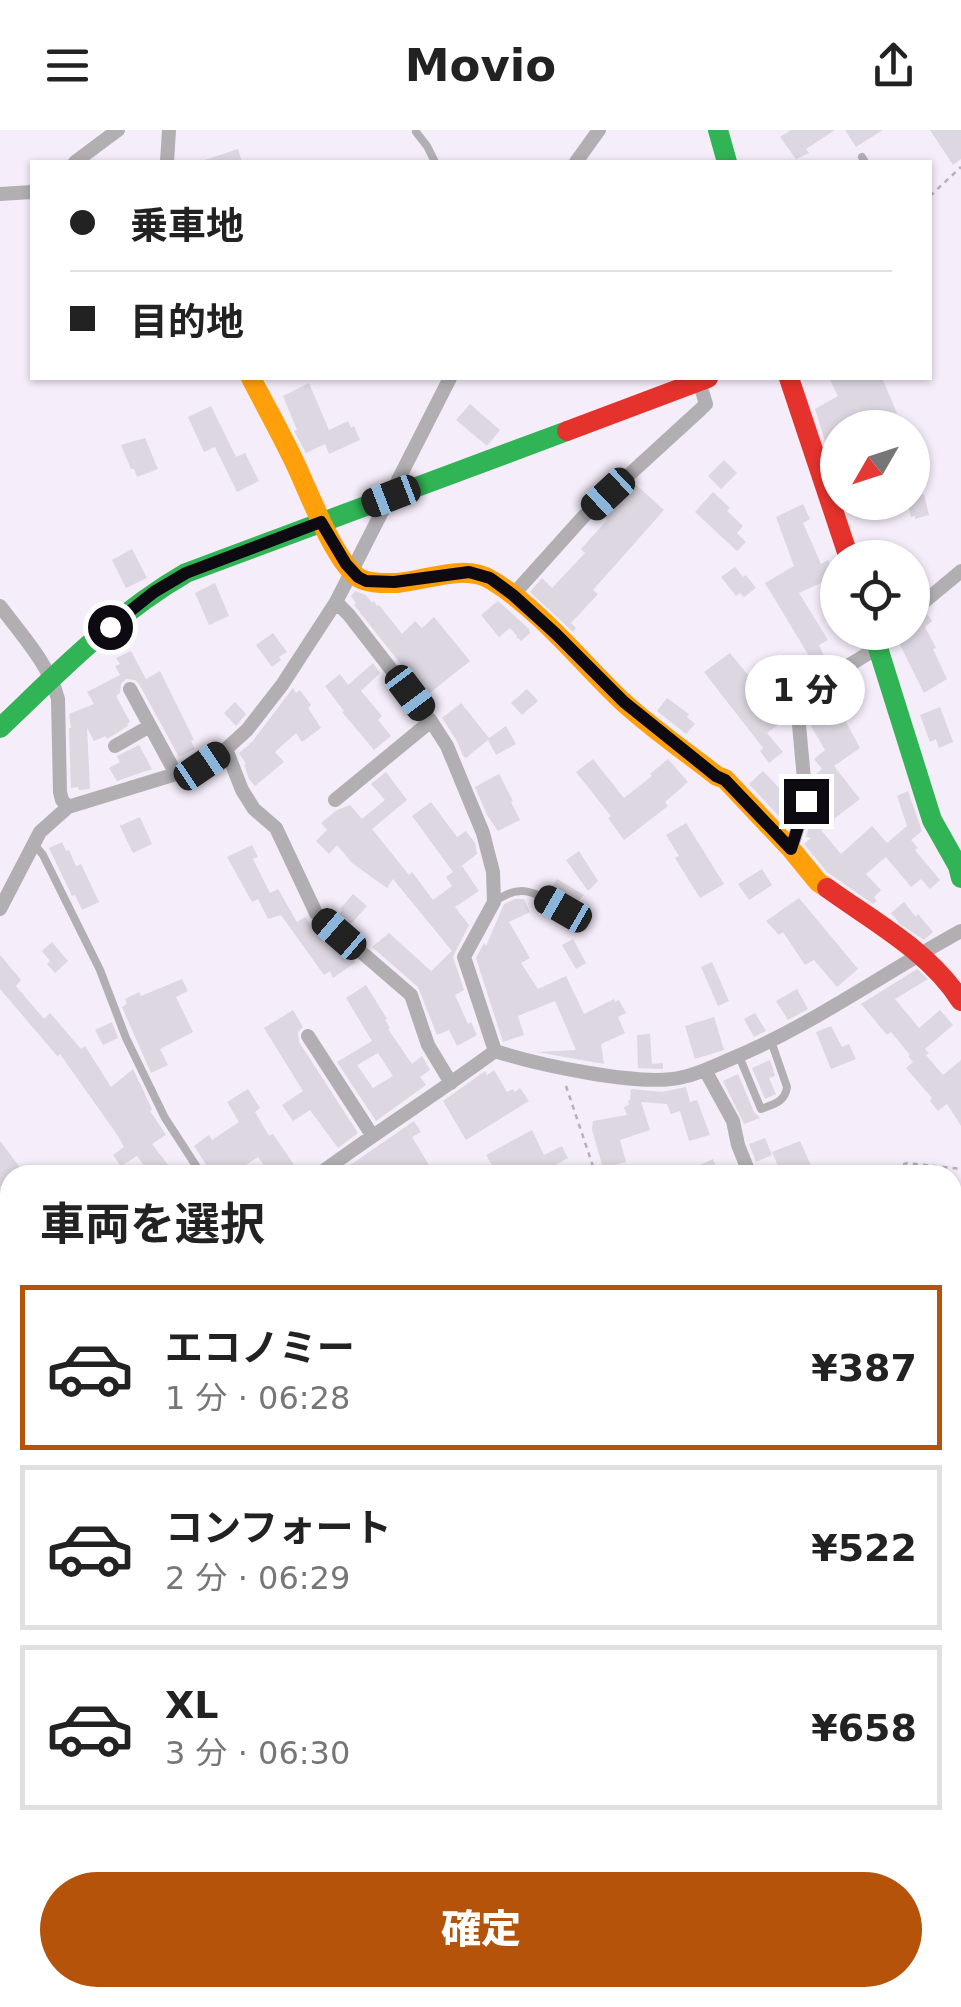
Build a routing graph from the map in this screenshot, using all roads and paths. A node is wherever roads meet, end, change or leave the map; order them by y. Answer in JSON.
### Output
{"nodes":[{"id":1,"x":118,"y":130,"type":"edge"},
{"id":2,"x":169,"y":130,"type":"edge"},
{"id":3,"x":599,"y":130,"type":"edge"},
{"id":4,"x":718,"y":130,"type":"edge"},
{"id":5,"x":416,"y":132,"type":"edge"},
{"id":6,"x":78,"y":160,"type":"edge"},
{"id":7,"x":167,"y":160,"type":"edge"},
{"id":8,"x":435,"y":160,"type":"edge"},
{"id":9,"x":577,"y":160,"type":"edge"},
{"id":10,"x":726,"y":160,"type":"edge"},
{"id":11,"x":961,"y":167,"type":"edge"},
{"id":12,"x":30,"y":192,"type":"edge"},
{"id":13,"x":0,"y":194,"type":"edge"},
{"id":14,"x":932,"y":194,"type":"edge"},
{"id":15,"x":253,"y":380,"type":"edge"},
{"id":16,"x":449,"y":380,"type":"edge"},
{"id":17,"x":700,"y":380,"type":"edge"},
{"id":18,"x":703,"y":380,"type":"edge"},
{"id":19,"x":789,"y":380,"type":"edge"},
{"id":20,"x":391,"y":496,"type":"junction"},
{"id":21,"x":321,"y":522,"type":"junction"},
{"id":22,"x":842,"y":540,"type":"edge"},
{"id":23,"x":961,"y":570,"type":"edge"},
{"id":24,"x":352,"y":572,"type":"junction"},
{"id":25,"x":513,"y":595,"type":"junction"},
{"id":26,"x":930,"y":597,"type":"edge"},
{"id":27,"x":336,"y":602,"type":"junction"},
{"id":28,"x":0,"y":606,"type":"edge"},
{"id":29,"x":871,"y":650,"type":"edge"},
{"id":30,"x":883,"y":650,"type":"edge"},
{"id":31,"x":52,"y":680,"type":"junction"},
{"id":32,"x":130,"y":689,"type":"dead end"},
{"id":33,"x":432,"y":720,"type":"junction"},
{"id":34,"x":150,"y":726,"type":"junction"},
{"id":35,"x":0,"y":728,"type":"edge"},
{"id":36,"x":116,"y":746,"type":"dead end"},
{"id":37,"x":226,"y":749,"type":"junction"},
{"id":38,"x":176,"y":774,"type":"junction"},
{"id":39,"x":334,"y":800,"type":"dead end"},
{"id":40,"x":68,"y":808,"type":"junction"},
{"id":41,"x":34,"y":844,"type":"junction"},
{"id":42,"x":791,"y":849,"type":"junction"},
{"id":43,"x":960,"y":870,"type":"edge"},
{"id":44,"x":494,"y":902,"type":"junction"},
{"id":45,"x":0,"y":909,"type":"edge"},
{"id":46,"x":563,"y":909,"type":"dead end"},
{"id":47,"x":961,"y":931,"type":"edge"},
{"id":48,"x":920,"y":953,"type":"junction"},
{"id":49,"x":961,"y":1002,"type":"edge"},
{"id":50,"x":308,"y":1036,"type":"dead end"},
{"id":51,"x":771,"y":1042,"type":"junction"},
{"id":52,"x":495,"y":1051,"type":"junction"},
{"id":53,"x":739,"y":1056,"type":"junction"},
{"id":54,"x":558,"y":1066,"type":"junction"},
{"id":55,"x":705,"y":1070,"type":"junction"},
{"id":56,"x":451,"y":1083,"type":"junction"},
{"id":57,"x":372,"y":1135,"type":"junction"},
{"id":58,"x":196,"y":1165,"type":"edge"},
{"id":59,"x":332,"y":1165,"type":"edge"},
{"id":60,"x":593,"y":1165,"type":"edge"},
{"id":61,"x":746,"y":1165,"type":"edge"}],
"edges":[{"from":1,"to":6,"type":"street"},
{"from":2,"to":7,"type":"street"},
{"from":3,"to":9,"type":"street"},
{"from":4,"to":10,"type":"street"},
{"from":5,"to":8,"type":"lane"},
{"from":11,"to":14,"type":"path"},
{"from":12,"to":13,"type":"street"},
{"from":15,"to":21,"type":"street"},
{"from":16,"to":20,"type":"street"},
{"from":17,"to":20,"type":"street"},
{"from":18,"to":25,"type":"street"},
{"from":19,"to":22,"type":"street"},
{"from":20,"to":21,"type":"street"},
{"from":20,"to":24,"type":"street"},
{"from":21,"to":24,"type":"street"},
{"from":21,"to":31,"type":"street"},
{"from":23,"to":26,"type":"street"},
{"from":24,"to":25,"type":"street"},
{"from":24,"to":27,"type":"street"},
{"from":25,"to":42,"type":"street"},
{"from":27,"to":33,"type":"street"},
{"from":27,"to":37,"type":"street"},
{"from":28,"to":31,"type":"street"},
{"from":29,"to":42,"type":"street"},
{"from":30,"to":43,"type":"street"},
{"from":31,"to":35,"type":"street"},
{"from":31,"to":40,"type":"street"},
{"from":32,"to":34,"type":"street"},
{"from":33,"to":39,"type":"street"},
{"from":33,"to":44,"type":"street"},
{"from":34,"to":36,"type":"street"},
{"from":34,"to":38,"type":"street"},
{"from":37,"to":38,"type":"street"},
{"from":37,"to":56,"type":"street"},
{"from":38,"to":40,"type":"street"},
{"from":40,"to":41,"type":"street"},
{"from":41,"to":45,"type":"street"},
{"from":41,"to":58,"type":"lane"},
{"from":42,"to":48,"type":"street"},
{"from":44,"to":46,"type":"lane"},
{"from":44,"to":52,"type":"street"},
{"from":47,"to":48,"type":"street"},
{"from":48,"to":49,"type":"street"},
{"from":48,"to":51,"type":"street"},
{"from":50,"to":57,"type":"street"},
{"from":51,"to":53,"type":"street"},
{"from":51,"to":53,"type":"lane"},
{"from":52,"to":54,"type":"street"},
{"from":52,"to":56,"type":"street"},
{"from":53,"to":55,"type":"street"},
{"from":54,"to":55,"type":"street"},
{"from":54,"to":60,"type":"path"},
{"from":55,"to":61,"type":"street"},
{"from":56,"to":57,"type":"street"},
{"from":57,"to":59,"type":"street"}]}
